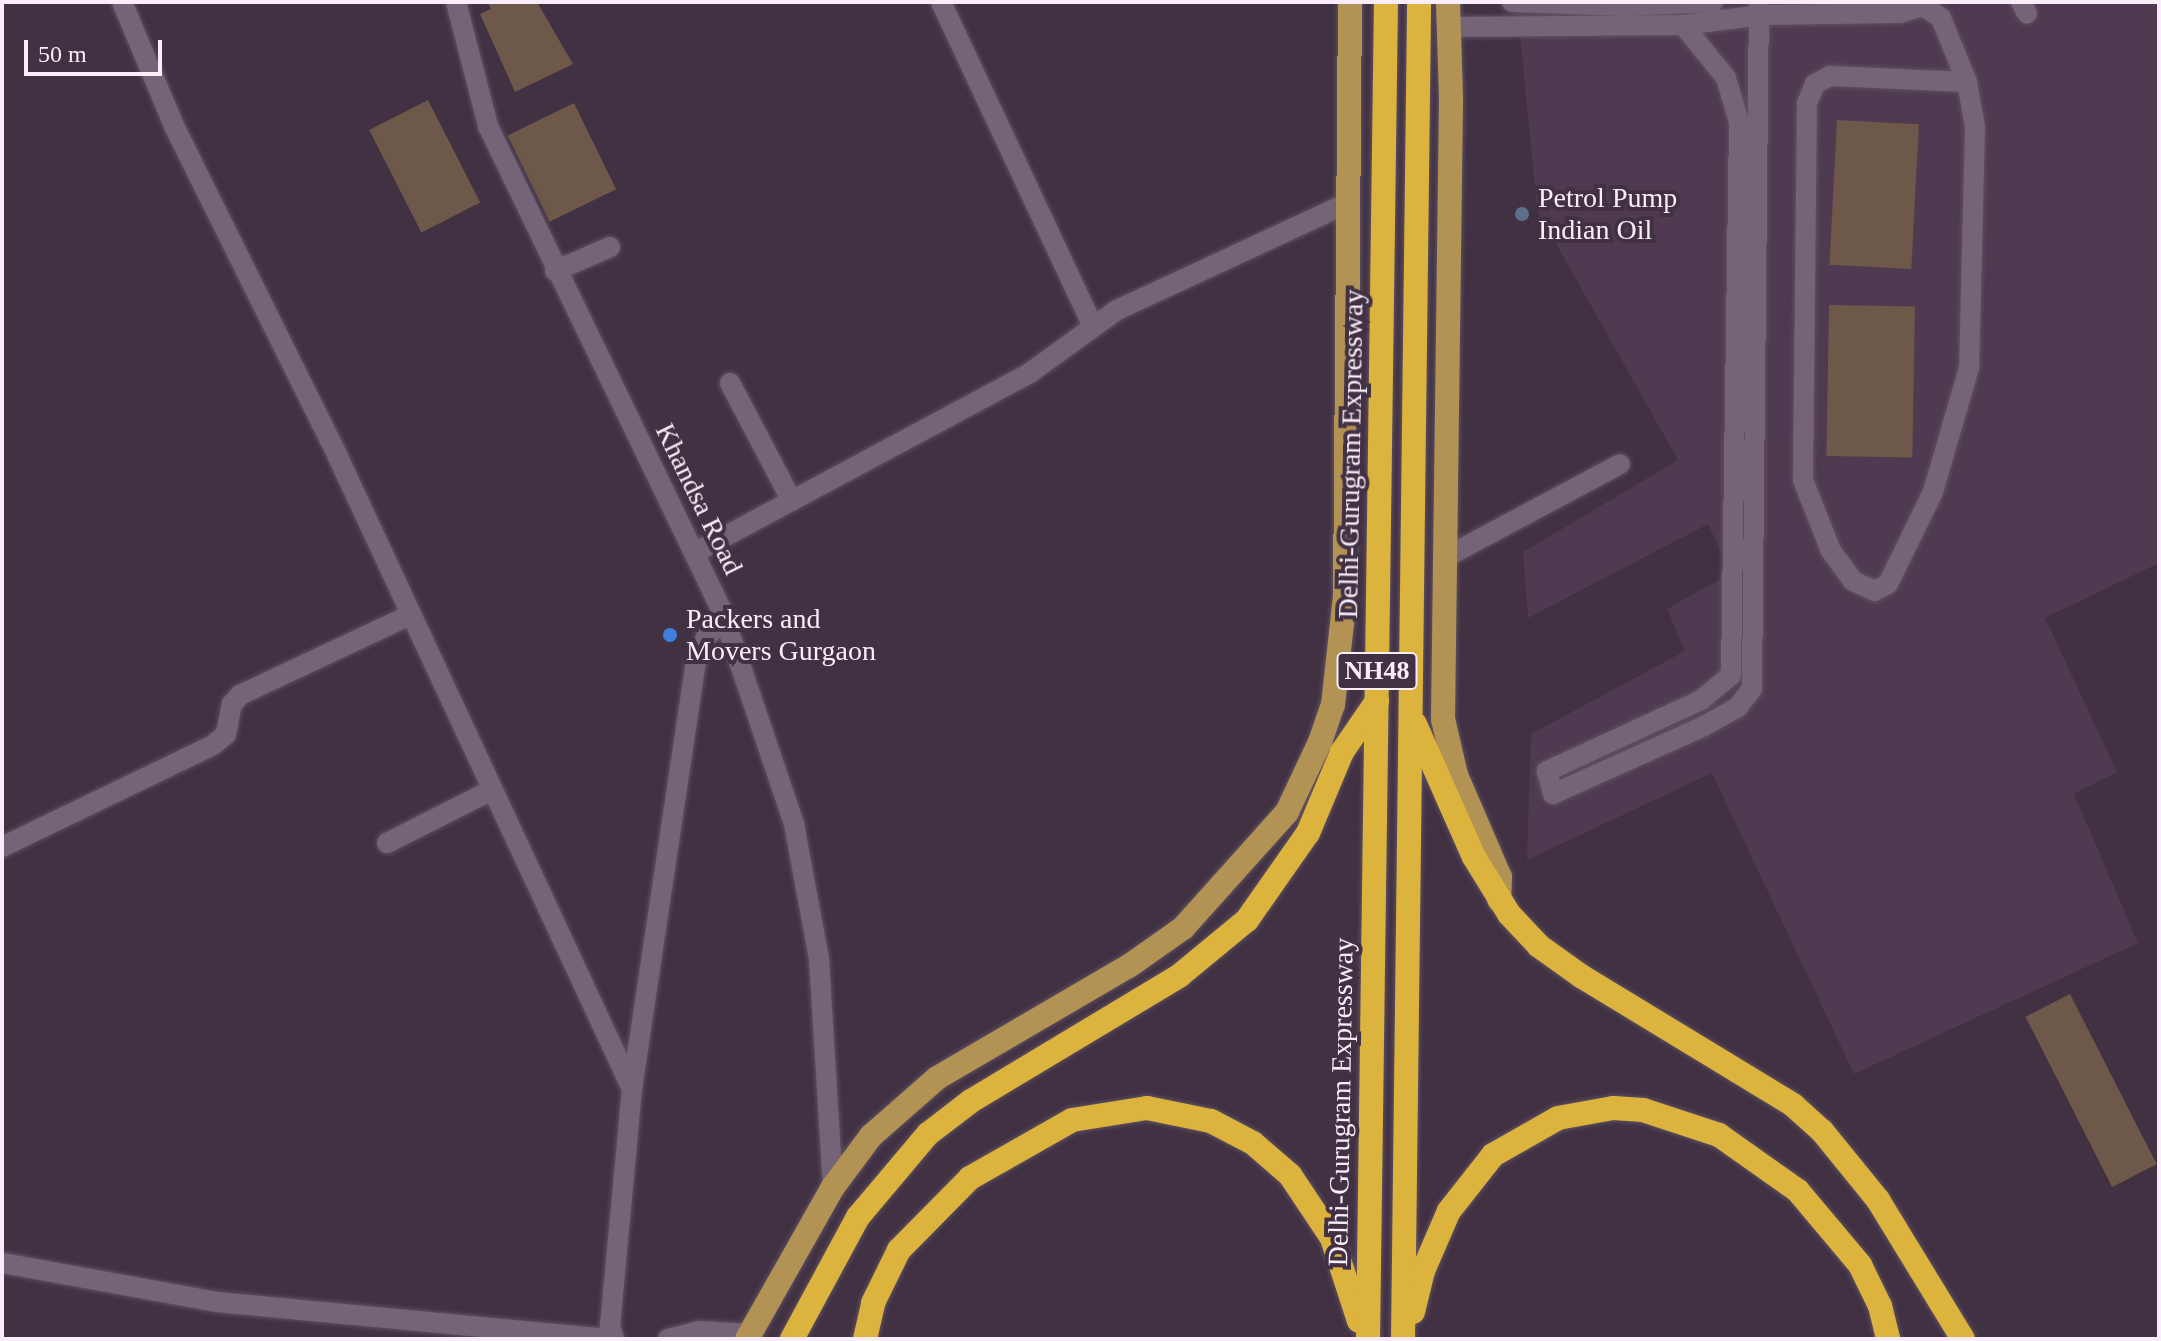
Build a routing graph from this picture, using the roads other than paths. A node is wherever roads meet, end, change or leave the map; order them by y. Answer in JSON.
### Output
{"nodes":[{"id":1,"x":122,"y":2,"type":"edge"},
{"id":2,"x":456,"y":2,"type":"edge"},
{"id":3,"x":941,"y":2,"type":"edge"},
{"id":4,"x":1350,"y":2,"type":"edge"},
{"id":5,"x":1386,"y":2,"type":"edge"},
{"id":6,"x":1419,"y":2,"type":"edge"},
{"id":7,"x":1448,"y":2,"type":"edge"},
{"id":8,"x":1512,"y":2,"type":"edge"},
{"id":9,"x":1713,"y":2,"type":"edge"},
{"id":10,"x":1921,"y":4,"type":"edge"},
{"id":11,"x":1760,"y":9,"type":"edge"},
{"id":12,"x":1683,"y":25,"type":"junction"},
{"id":13,"x":1448,"y":27,"type":"junction"},
{"id":14,"x":1967,"y":82,"type":"junction"},
{"id":15,"x":1347,"y":203,"type":"junction"},
{"id":16,"x":610,"y":247,"type":"dead end"},
{"id":17,"x":555,"y":271,"type":"junction"},
{"id":18,"x":1092,"y":325,"type":"junction"},
{"id":19,"x":730,"y":383,"type":"dead end"},
{"id":20,"x":1620,"y":464,"type":"dead end"},
{"id":21,"x":792,"y":501,"type":"junction"},
{"id":22,"x":696,"y":552,"type":"junction"},
{"id":23,"x":1446,"y":557,"type":"junction"},
{"id":24,"x":410,"y":615,"type":"junction"},
{"id":25,"x":725,"y":618,"type":"junction"},
{"id":26,"x":1727,"y":682,"type":"junction"},
{"id":27,"x":1748,"y":697,"type":"junction"},
{"id":28,"x":1377,"y":701,"type":"junction"},
{"id":29,"x":1411,"y":714,"type":"junction"},
{"id":30,"x":492,"y":790,"type":"junction"},
{"id":31,"x":387,"y":843,"type":"dead end"},
{"id":32,"x":2,"y":847,"type":"edge"},
{"id":33,"x":1499,"y":900,"type":"junction"},
{"id":34,"x":632,"y":1089,"type":"junction"},
{"id":35,"x":833,"y":1187,"type":"junction"},
{"id":36,"x":2,"y":1263,"type":"edge"},
{"id":37,"x":748,"y":1337,"type":"edge"},
{"id":38,"x":605,"y":1339,"type":"edge"},
{"id":39,"x":614,"y":1339,"type":"edge"},
{"id":40,"x":668,"y":1339,"type":"edge"},
{"id":41,"x":792,"y":1339,"type":"edge"},
{"id":42,"x":865,"y":1339,"type":"edge"},
{"id":43,"x":1366,"y":1339,"type":"edge"},
{"id":44,"x":1405,"y":1339,"type":"edge"},
{"id":45,"x":1888,"y":1339,"type":"edge"},
{"id":46,"x":1963,"y":1339,"type":"edge"}],
"edges":[{"from":1,"to":24,"type":"street"},
{"from":2,"to":17,"type":"street","name":"Khandsa Road"},
{"from":3,"to":18,"type":"street"},
{"from":4,"to":15,"type":"main road"},
{"from":5,"to":28,"type":"highway","name":"Delhi-Gurugram Expressway","number":"NH48"},
{"from":6,"to":29,"type":"highway","number":"NH48"},
{"from":7,"to":13,"type":"main road"},
{"from":8,"to":9,"type":"street"},
{"from":10,"to":11,"type":"street"},
{"from":10,"to":14,"type":"street"},
{"from":11,"to":12,"type":"street"},
{"from":11,"to":27,"type":"street"},
{"from":12,"to":13,"type":"street"},
{"from":12,"to":26,"type":"street"},
{"from":13,"to":23,"type":"main road"},
{"from":14,"to":14,"type":"street"},
{"from":15,"to":18,"type":"street"},
{"from":15,"to":35,"type":"main road"},
{"from":16,"to":17,"type":"street"},
{"from":17,"to":22,"type":"street","name":"Khandsa Road"},
{"from":18,"to":21,"type":"street"},
{"from":19,"to":21,"type":"street"},
{"from":20,"to":23,"type":"street"},
{"from":21,"to":22,"type":"street"},
{"from":22,"to":25,"type":"street","name":"Khandsa Road"},
{"from":23,"to":33,"type":"main road"},
{"from":24,"to":30,"type":"street"},
{"from":24,"to":32,"type":"street"},
{"from":25,"to":34,"type":"street"},
{"from":25,"to":35,"type":"street","name":"Khandsa Road"},
{"from":26,"to":27,"type":"street"},
{"from":26,"to":27,"type":"street"},
{"from":28,"to":41,"type":"highway"},
{"from":28,"to":43,"type":"highway","name":"Delhi-Gurugram Expressway","number":"NH48"},
{"from":29,"to":33,"type":"highway"},
{"from":29,"to":44,"type":"highway","number":"NH48"},
{"from":30,"to":31,"type":"street"},
{"from":30,"to":34,"type":"street"},
{"from":33,"to":46,"type":"highway"},
{"from":34,"to":39,"type":"street"},
{"from":35,"to":37,"type":"main road"},
{"from":36,"to":38,"type":"street"},
{"from":37,"to":40,"type":"street"},
{"from":42,"to":43,"type":"highway"},
{"from":44,"to":45,"type":"highway"}]}
